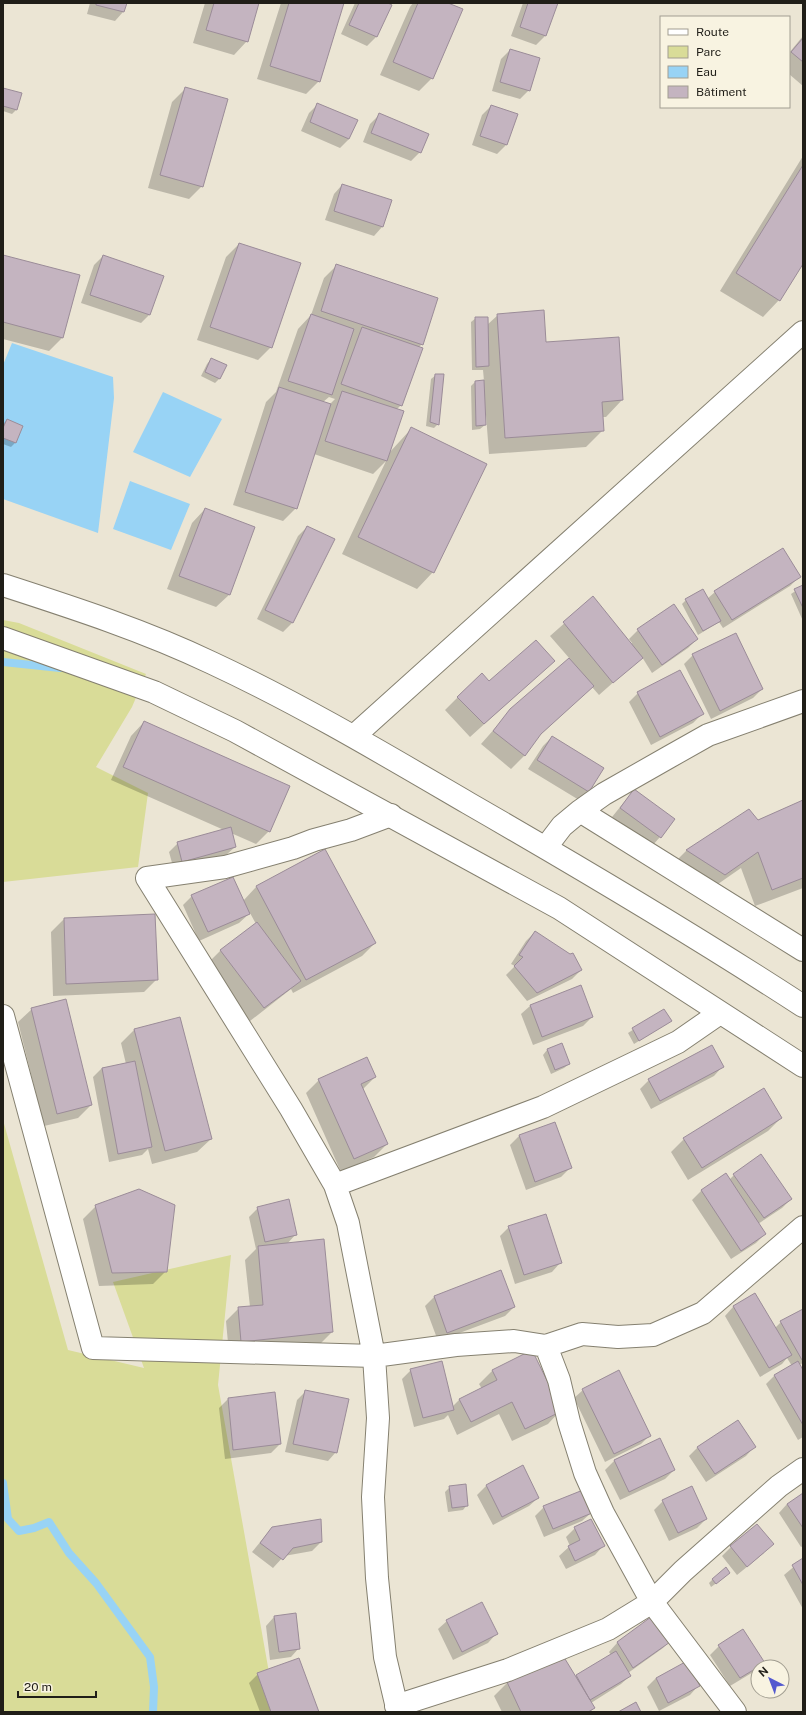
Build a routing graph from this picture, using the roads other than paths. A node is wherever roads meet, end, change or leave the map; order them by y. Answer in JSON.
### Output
{"nodes":[{"id":1,"x":803,"y":332,"type":"edge"},
{"id":2,"x":3,"y":585,"type":"edge"},
{"id":3,"x":3,"y":638,"type":"edge"},
{"id":4,"x":803,"y":701,"type":"edge"},
{"id":5,"x":354,"y":736,"type":"junction"},
{"id":6,"x":580,"y":811,"type":"junction"},
{"id":7,"x":392,"y":815,"type":"junction"},
{"id":8,"x":546,"y":847,"type":"junction"},
{"id":9,"x":803,"y":950,"type":"edge"},
{"id":10,"x":803,"y":1006,"type":"edge"},
{"id":11,"x":720,"y":1012,"type":"junction"},
{"id":12,"x":3,"y":1016,"type":"edge"},
{"id":13,"x":803,"y":1066,"type":"edge"},
{"id":14,"x":335,"y":1185,"type":"junction"},
{"id":15,"x":803,"y":1227,"type":"edge"},
{"id":16,"x":546,"y":1346,"type":"junction"},
{"id":17,"x":374,"y":1356,"type":"junction"},
{"id":18,"x":803,"y":1469,"type":"edge"},
{"id":19,"x":652,"y":1602,"type":"junction"},
{"id":20,"x":398,"y":1709,"type":"edge"},
{"id":21,"x":735,"y":1712,"type":"edge"}],
"edges":[{"from":1,"to":5,"type":"main road"},
{"from":2,"to":5,"type":"main road"},
{"from":3,"to":7,"type":"main road"},
{"from":4,"to":6,"type":"main road"},
{"from":5,"to":8,"type":"main road"},
{"from":6,"to":8,"type":"main road"},
{"from":6,"to":9,"type":"main road"},
{"from":7,"to":11,"type":"main road"},
{"from":7,"to":14,"type":"main road"},
{"from":8,"to":10,"type":"main road"},
{"from":11,"to":13,"type":"main road"},
{"from":11,"to":14,"type":"main road"},
{"from":12,"to":17,"type":"main road"},
{"from":14,"to":17,"type":"main road"},
{"from":15,"to":16,"type":"main road"},
{"from":16,"to":17,"type":"main road"},
{"from":16,"to":19,"type":"main road"},
{"from":17,"to":20,"type":"main road"},
{"from":18,"to":19,"type":"main road"},
{"from":19,"to":20,"type":"main road"},
{"from":19,"to":21,"type":"main road"}]}
